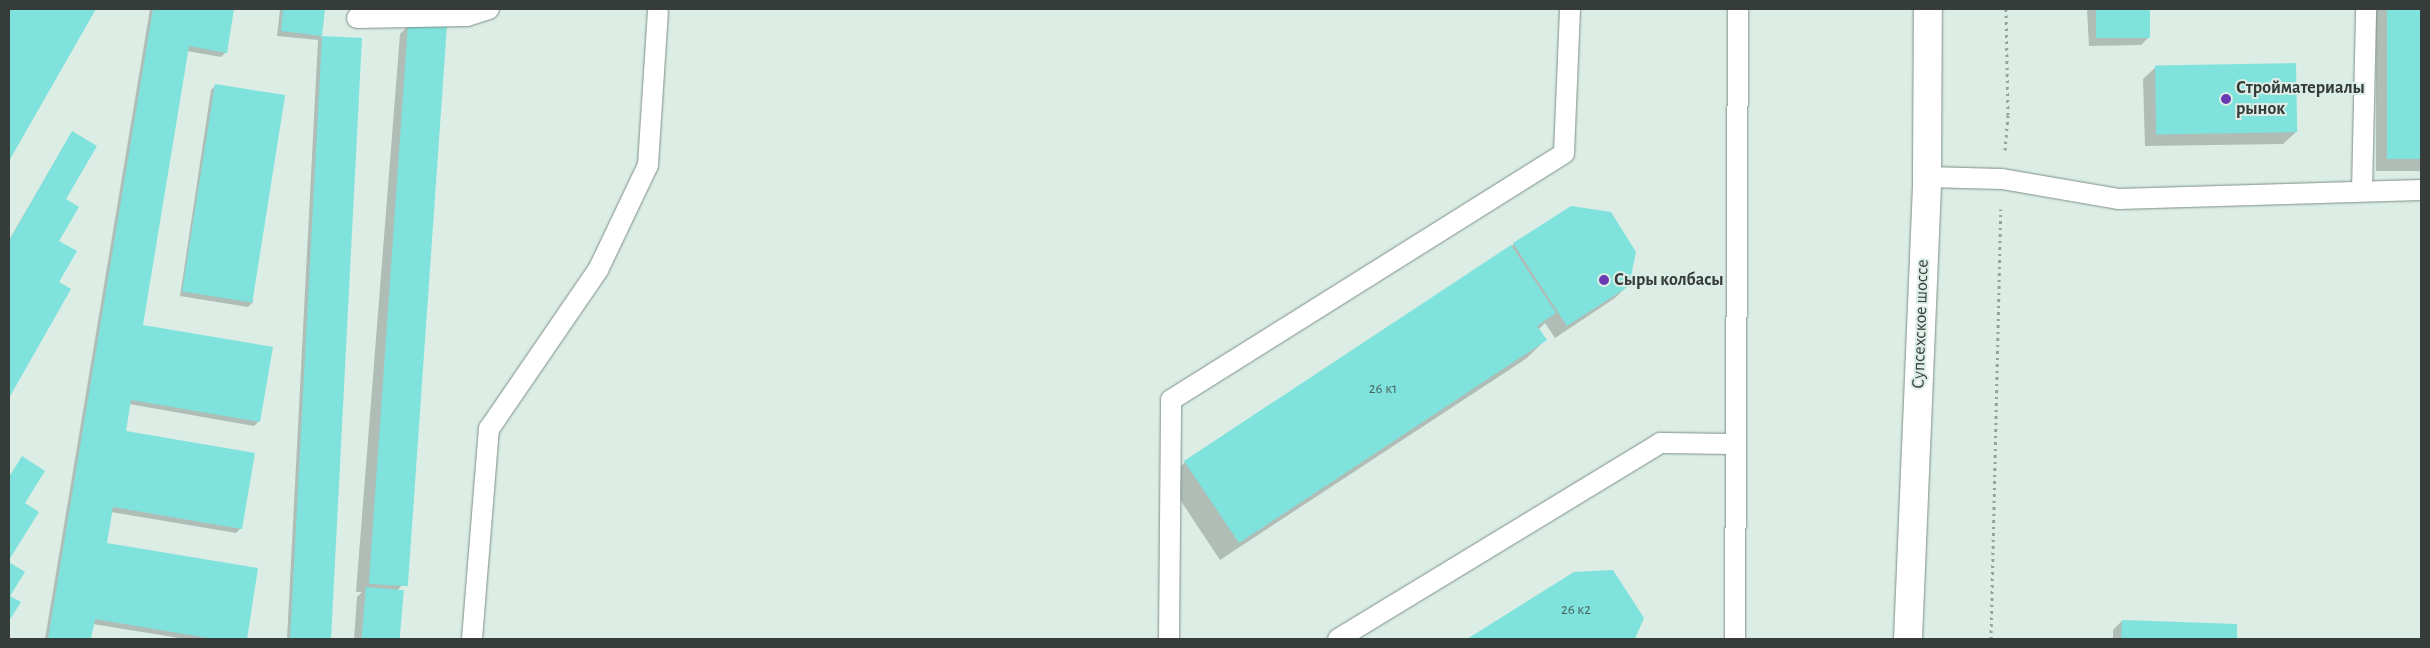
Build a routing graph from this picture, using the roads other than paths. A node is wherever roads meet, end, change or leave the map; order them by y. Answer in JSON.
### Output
{"nodes":[{"id":1,"x":489,"y":9,"type":"edge"},
{"id":2,"x":1570,"y":9,"type":"edge"},
{"id":3,"x":1738,"y":9,"type":"edge"},
{"id":4,"x":1928,"y":9,"type":"edge"},
{"id":5,"x":2366,"y":9,"type":"edge"},
{"id":6,"x":658,"y":12,"type":"dead end"},
{"id":7,"x":357,"y":18,"type":"dead end"},
{"id":8,"x":1927,"y":176,"type":"junction"},
{"id":9,"x":2421,"y":190,"type":"edge"},
{"id":10,"x":2362,"y":192,"type":"junction"},
{"id":11,"x":1735,"y":444,"type":"junction"},
{"id":12,"x":472,"y":639,"type":"edge"},
{"id":13,"x":1169,"y":639,"type":"edge"},
{"id":14,"x":1338,"y":639,"type":"edge"},
{"id":15,"x":1735,"y":639,"type":"edge"},
{"id":16,"x":1908,"y":639,"type":"edge"}],
"edges":[{"from":1,"to":7,"type":"lane"},
{"from":2,"to":13,"type":"lane"},
{"from":3,"to":11,"type":"lane"},
{"from":4,"to":8,"type":"main road","name":"Супсехское шоссе"},
{"from":5,"to":10,"type":"lane"},
{"from":6,"to":12,"type":"lane"},
{"from":8,"to":10,"type":"lane"},
{"from":8,"to":16,"type":"main road","name":"Супсехское шоссе"},
{"from":9,"to":10,"type":"lane"},
{"from":11,"to":14,"type":"lane"},
{"from":11,"to":15,"type":"lane"}]}
